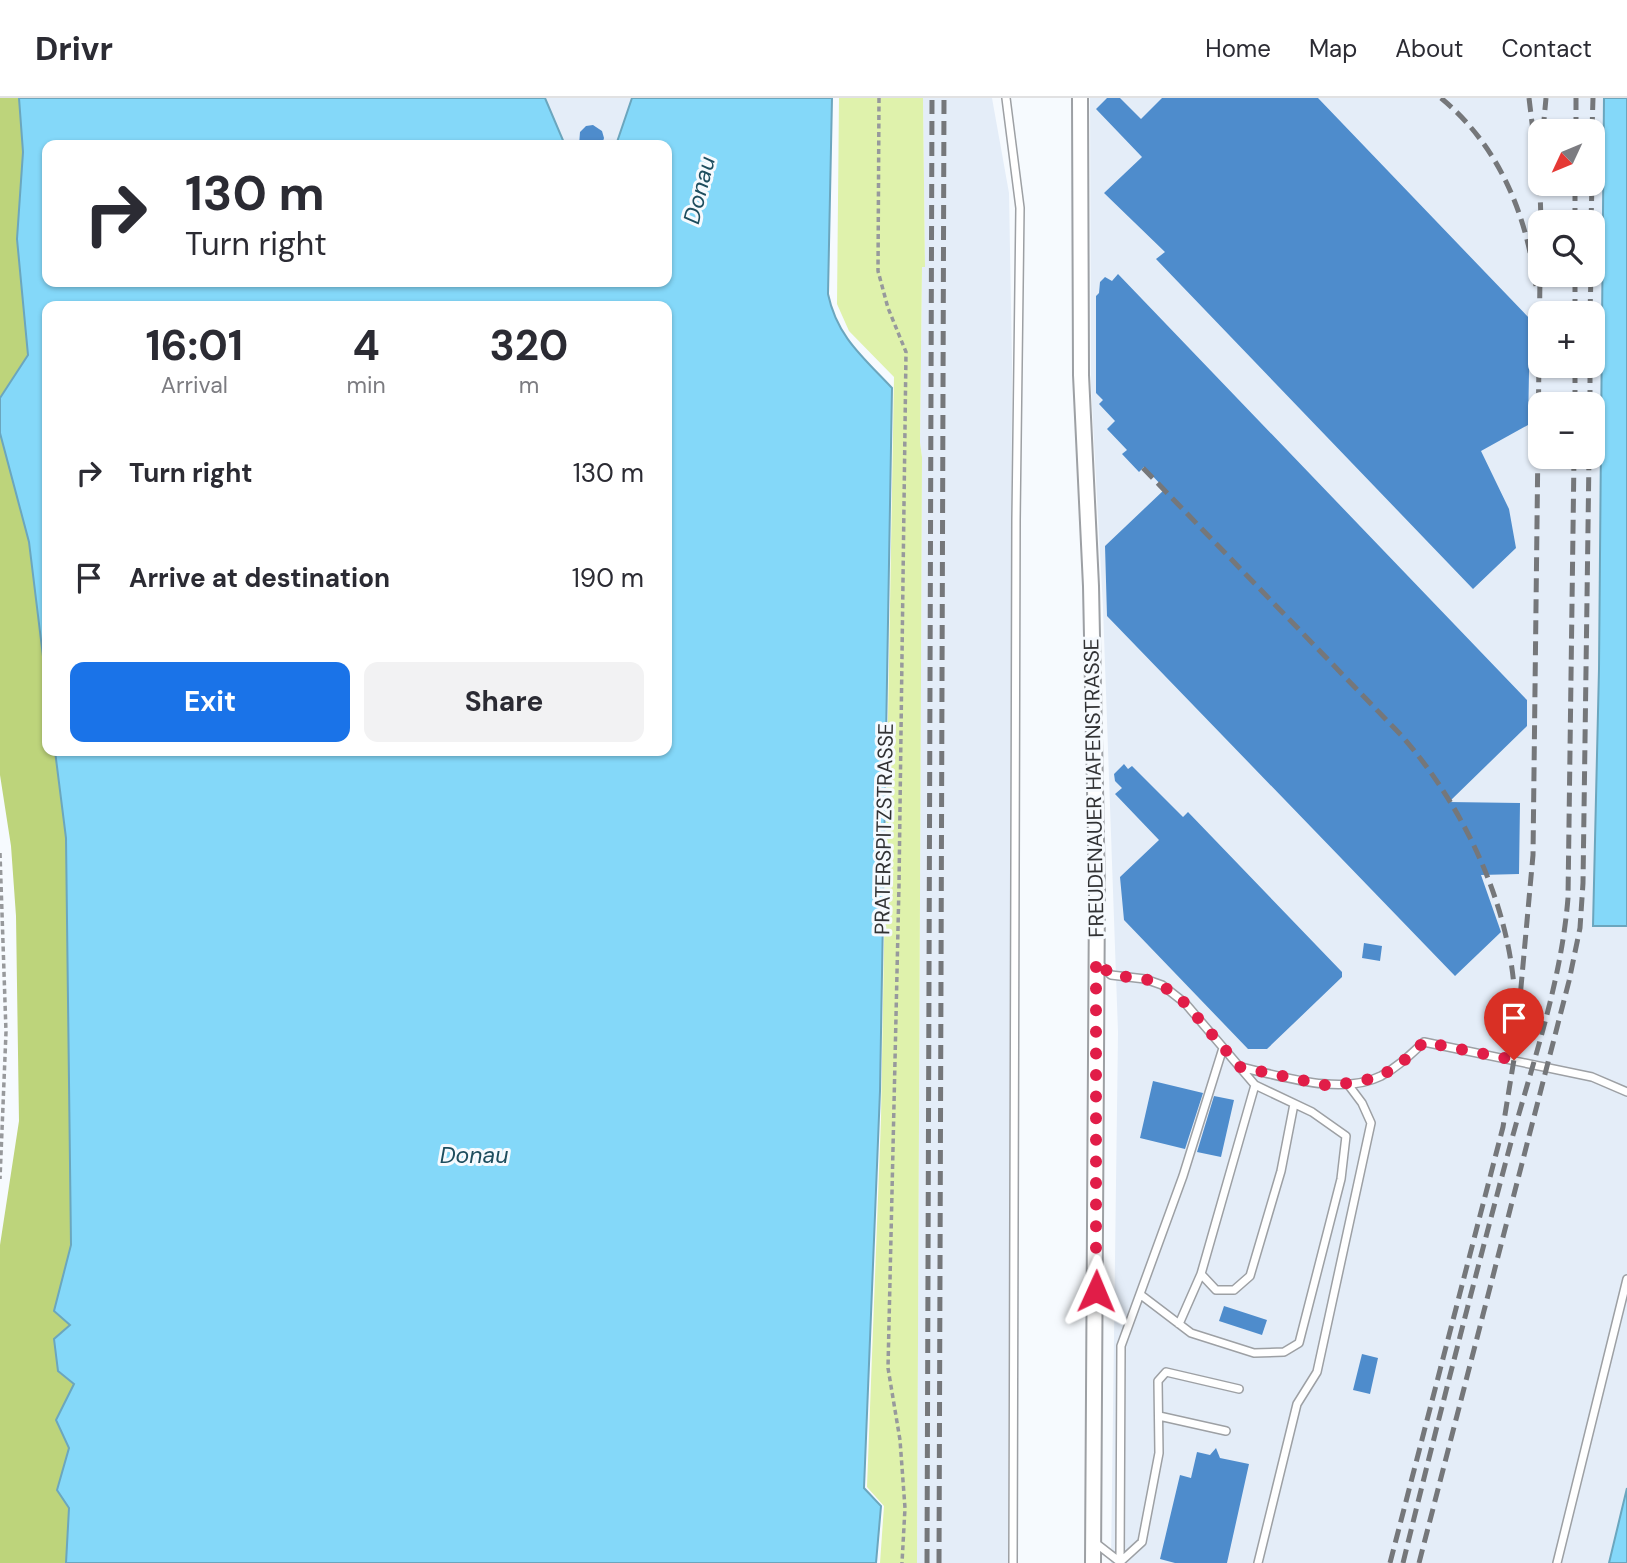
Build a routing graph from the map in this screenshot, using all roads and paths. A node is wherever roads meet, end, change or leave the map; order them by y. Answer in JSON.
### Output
{"nodes":[{"id":1,"x":879,"y":98,"type":"edge"},
{"id":2,"x":1006,"y":98,"type":"edge"},
{"id":3,"x":1080,"y":98,"type":"edge"},
{"id":4,"x":0,"y":853,"type":"edge"},
{"id":5,"x":1096,"y":960,"type":"junction"},
{"id":6,"x":1223,"y":1048,"type":"junction"},
{"id":7,"x":1240,"y":1067,"type":"junction"},
{"id":8,"x":1347,"y":1083,"type":"junction"},
{"id":9,"x":1255,"y":1085,"type":"junction"},
{"id":10,"x":1627,"y":1092,"type":"edge"},
{"id":11,"x":1294,"y":1104,"type":"junction"},
{"id":12,"x":0,"y":1179,"type":"edge"},
{"id":13,"x":1200,"y":1274,"type":"junction"},
{"id":14,"x":1627,"y":1279,"type":"edge"},
{"id":15,"x":1141,"y":1295,"type":"junction"},
{"id":16,"x":1179,"y":1324,"type":"junction"},
{"id":17,"x":1239,"y":1389,"type":"dead end"},
{"id":18,"x":1158,"y":1416,"type":"junction"},
{"id":19,"x":1227,"y":1431,"type":"dead end"},
{"id":20,"x":1093,"y":1541,"type":"junction"},
{"id":21,"x":1119,"y":1562,"type":"edge"},
{"id":22,"x":902,"y":1563,"type":"edge"},
{"id":23,"x":1013,"y":1563,"type":"edge"},
{"id":24,"x":1093,"y":1563,"type":"edge"},
{"id":25,"x":1258,"y":1563,"type":"edge"},
{"id":26,"x":1557,"y":1563,"type":"edge"}],
"edges":[{"from":1,"to":22,"type":"path","name":"PRATERSPITZSTRASSE"},
{"from":2,"to":23,"type":"lane"},
{"from":3,"to":5,"type":"street","name":"FREUDENAUER HAFENSTRASSE"},
{"from":4,"to":12,"type":"path"},
{"from":5,"to":6,"type":"lane"},
{"from":5,"to":20,"type":"street","name":"FREUDENAUER HAFENSTRASSE"},
{"from":6,"to":7,"type":"lane"},
{"from":6,"to":15,"type":"lane"},
{"from":7,"to":8,"type":"lane"},
{"from":7,"to":9,"type":"lane"},
{"from":8,"to":10,"type":"lane"},
{"from":8,"to":25,"type":"lane"},
{"from":9,"to":11,"type":"lane"},
{"from":9,"to":13,"type":"lane"},
{"from":11,"to":13,"type":"lane"},
{"from":11,"to":16,"type":"lane"},
{"from":13,"to":16,"type":"lane"},
{"from":14,"to":26,"type":"lane"},
{"from":15,"to":16,"type":"lane"},
{"from":15,"to":21,"type":"lane"},
{"from":17,"to":18,"type":"lane"},
{"from":18,"to":19,"type":"lane"},
{"from":18,"to":21,"type":"lane"},
{"from":20,"to":21,"type":"lane"},
{"from":20,"to":24,"type":"street","name":"FREUDENAUER HAFENSTRASSE"}]}
